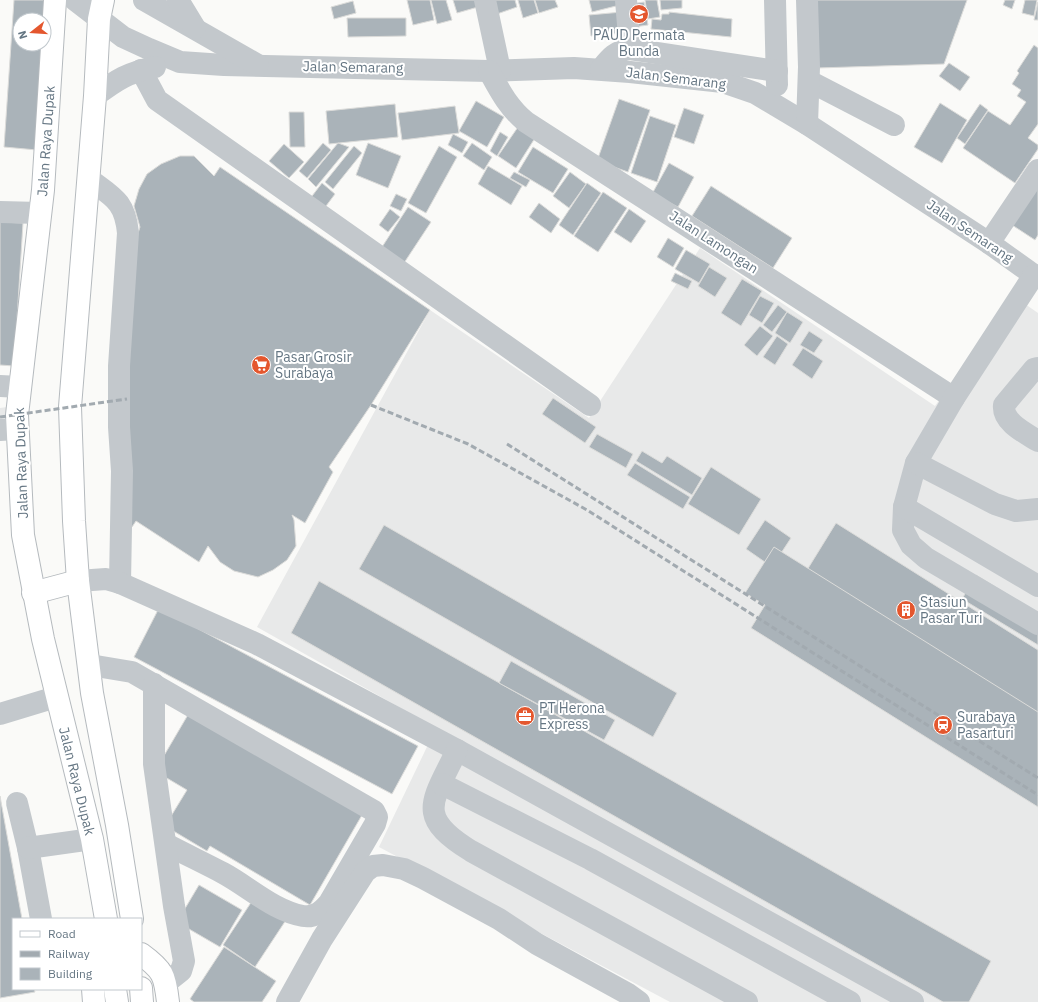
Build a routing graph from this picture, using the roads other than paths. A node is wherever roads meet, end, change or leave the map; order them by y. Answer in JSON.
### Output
{"nodes":[{"id":1,"x":55,"y":0,"type":"edge"},
{"id":2,"x":75,"y":0,"type":"edge"},
{"id":3,"x":144,"y":0,"type":"edge"},
{"id":4,"x":178,"y":0,"type":"edge"},
{"id":5,"x":486,"y":0,"type":"edge"},
{"id":6,"x":626,"y":0,"type":"edge"},
{"id":7,"x":775,"y":0,"type":"edge"},
{"id":8,"x":807,"y":0,"type":"edge"},
{"id":9,"x":101,"y":10,"type":"edge"},
{"id":10,"x":196,"y":29,"type":"junction"},
{"id":11,"x":630,"y":48,"type":"junction"},
{"id":12,"x":180,"y":62,"type":"junction"},
{"id":13,"x":259,"y":65,"type":"junction"},
{"id":14,"x":601,"y":69,"type":"junction"},
{"id":15,"x":141,"y":70,"type":"junction"},
{"id":16,"x":495,"y":70,"type":"junction"},
{"id":17,"x":777,"y":71,"type":"junction"},
{"id":18,"x":809,"y":81,"type":"junction"},
{"id":19,"x":95,"y":96,"type":"junction"},
{"id":20,"x":777,"y":106,"type":"junction"},
{"id":21,"x":807,"y":124,"type":"junction"},
{"id":22,"x":894,"y":126,"type":"dead end"},
{"id":23,"x":1038,"y":170,"type":"edge"},
{"id":24,"x":89,"y":179,"type":"junction"},
{"id":25,"x":0,"y":212,"type":"edge"},
{"id":26,"x":40,"y":214,"type":"junction"},
{"id":27,"x":988,"y":243,"type":"junction"},
{"id":28,"x":1036,"y":276,"type":"edge"},
{"id":29,"x":1038,"y":368,"type":"edge"},
{"id":30,"x":10,"y":386,"type":"edge"},
{"id":31,"x":954,"y":398,"type":"junction"},
{"id":32,"x":590,"y":405,"type":"dead end"},
{"id":33,"x":9,"y":430,"type":"edge"},
{"id":34,"x":1036,"y":436,"type":"edge"},
{"id":35,"x":916,"y":463,"type":"junction"},
{"id":36,"x":904,"y":507,"type":"junction"},
{"id":37,"x":1038,"y":509,"type":"edge"},
{"id":38,"x":78,"y":581,"type":"junction"},
{"id":39,"x":120,"y":583,"type":"junction"},
{"id":40,"x":1038,"y":586,"type":"edge"},
{"id":41,"x":33,"y":593,"type":"junction"},
{"id":42,"x":1038,"y":624,"type":"edge"},
{"id":43,"x":90,"y":665,"type":"junction"},
{"id":44,"x":154,"y":684,"type":"junction"},
{"id":45,"x":56,"y":697,"type":"junction"},
{"id":46,"x":0,"y":714,"type":"edge"},
{"id":47,"x":457,"y":750,"type":"junction"},
{"id":48,"x":442,"y":784,"type":"junction"},
{"id":49,"x":17,"y":803,"type":"dead end"},
{"id":50,"x":92,"y":838,"type":"junction"},
{"id":51,"x":166,"y":844,"type":"junction"},
{"id":52,"x":28,"y":848,"type":"junction"},
{"id":53,"x":41,"y":918,"type":"edge"},
{"id":54,"x":106,"y":918,"type":"edge"},
{"id":55,"x":132,"y":918,"type":"edge"},
{"id":56,"x":142,"y":955,"type":"edge"},
{"id":57,"x":93,"y":990,"type":"edge"},
{"id":58,"x":115,"y":990,"type":"edge"},
{"id":59,"x":141,"y":990,"type":"edge"},
{"id":60,"x":167,"y":992,"type":"edge"},
{"id":61,"x":94,"y":1002,"type":"edge"},
{"id":62,"x":117,"y":1002,"type":"edge"},
{"id":63,"x":142,"y":1002,"type":"edge"},
{"id":64,"x":287,"y":1002,"type":"edge"},
{"id":65,"x":640,"y":1002,"type":"edge"},
{"id":66,"x":747,"y":1002,"type":"edge"},
{"id":67,"x":850,"y":1002,"type":"edge"},
{"id":68,"x":914,"y":1002,"type":"edge"}],
"edges":[{"from":1,"to":26,"type":"main road","name":"Jalan Raya Dupak"},
{"from":2,"to":9,"type":"street","name":"Jalan Semarang"},
{"from":3,"to":10,"type":"street","name":"Jalan Semarang"},
{"from":4,"to":10,"type":"street"},
{"from":5,"to":16,"type":"street","name":"Jalan Lamongan"},
{"from":6,"to":11,"type":"street"},
{"from":7,"to":17,"type":"street"},
{"from":8,"to":18,"type":"street"},
{"from":9,"to":12,"type":"street","name":"Jalan Semarang"},
{"from":9,"to":19,"type":"main road","name":"Jalan Raya Dupak"},
{"from":10,"to":13,"type":"street","name":"Jalan Semarang"},
{"from":11,"to":14,"type":"street"},
{"from":11,"to":17,"type":"street"},
{"from":12,"to":13,"type":"street","name":"Jalan Semarang"},
{"from":12,"to":15,"type":"street"},
{"from":13,"to":16,"type":"street","name":"Jalan Semarang"},
{"from":14,"to":16,"type":"street","name":"Jalan Semarang"},
{"from":14,"to":20,"type":"street","name":"Jalan Semarang"},
{"from":15,"to":19,"type":"street"},
{"from":15,"to":32,"type":"street"},
{"from":16,"to":31,"type":"street","name":"Jalan Lamongan"},
{"from":17,"to":20,"type":"street"},
{"from":18,"to":21,"type":"street"},
{"from":18,"to":22,"type":"street"},
{"from":19,"to":24,"type":"main road","name":"Jalan Raya Dupak"},
{"from":20,"to":21,"type":"street","name":"Jalan Semarang"},
{"from":21,"to":27,"type":"street","name":"Jalan Semarang"},
{"from":23,"to":27,"type":"street"},
{"from":24,"to":38,"type":"main road","name":"Jalan Raya Dupak"},
{"from":24,"to":39,"type":"street"},
{"from":25,"to":26,"type":"street"},
{"from":26,"to":30,"type":"main road","name":"Jalan Raya Dupak"},
{"from":27,"to":28,"type":"street","name":"Jalan Semarang"},
{"from":28,"to":31,"type":"street"},
{"from":29,"to":34,"type":"street"},
{"from":30,"to":33,"type":"main road","name":"Jalan Raya Dupak"},
{"from":31,"to":35,"type":"street"},
{"from":33,"to":41,"type":"main road","name":"Jalan Raya Dupak"},
{"from":35,"to":36,"type":"street"},
{"from":35,"to":37,"type":"street"},
{"from":36,"to":40,"type":"street"},
{"from":36,"to":42,"type":"street"},
{"from":38,"to":39,"type":"street"},
{"from":38,"to":41,"type":"main road"},
{"from":38,"to":43,"type":"main road","name":"Jalan Raya Dupak"},
{"from":39,"to":47,"type":"street"},
{"from":41,"to":45,"type":"main road","name":"Jalan Raya Dupak"},
{"from":43,"to":44,"type":"street"},
{"from":43,"to":55,"type":"main road","name":"Jalan Raya Dupak"},
{"from":44,"to":51,"type":"street"},
{"from":44,"to":51,"type":"street"},
{"from":45,"to":46,"type":"street"},
{"from":45,"to":50,"type":"main road","name":"Jalan Raya Dupak"},
{"from":47,"to":48,"type":"street"},
{"from":47,"to":68,"type":"street"},
{"from":48,"to":66,"type":"street"},
{"from":48,"to":67,"type":"street"},
{"from":49,"to":52,"type":"street"},
{"from":50,"to":52,"type":"street"},
{"from":50,"to":54,"type":"main road","name":"Jalan Raya Dupak"},
{"from":51,"to":60,"type":"street"},
{"from":52,"to":53,"type":"street"},
{"from":56,"to":60,"type":"main road"},
{"from":57,"to":61,"type":"main road"},
{"from":58,"to":62,"type":"main road"},
{"from":59,"to":63,"type":"main road"},
{"from":64,"to":65,"type":"street"}]}
